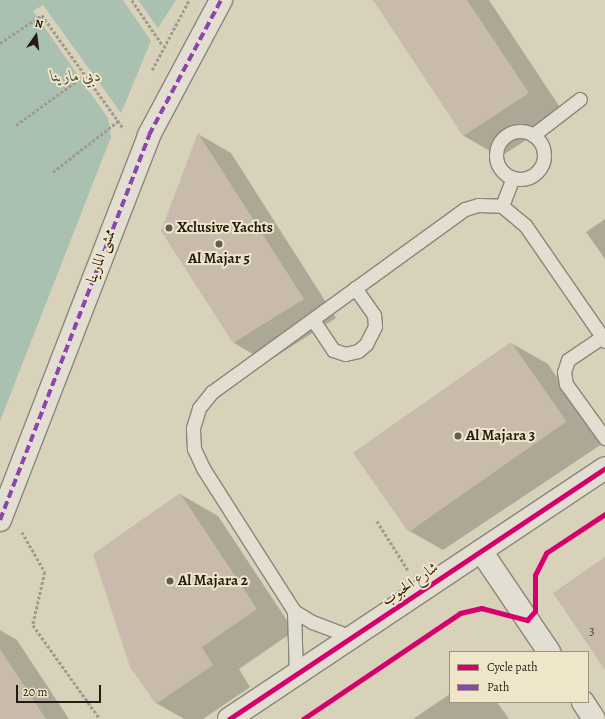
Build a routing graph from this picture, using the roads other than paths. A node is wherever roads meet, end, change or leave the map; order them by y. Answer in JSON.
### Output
{"nodes":[{"id":1,"x":221,"y":0,"type":"edge"},
{"id":2,"x":580,"y":99,"type":"dead end"},
{"id":3,"x":533,"y":134,"type":"junction"},
{"id":4,"x":513,"y":178,"type":"junction"},
{"id":5,"x":502,"y":206,"type":"junction"},
{"id":6,"x":354,"y":288,"type":"junction"},
{"id":7,"x":313,"y":320,"type":"junction"},
{"id":8,"x":603,"y":339,"type":"edge"},
{"id":9,"x":605,"y":438,"type":"edge"},
{"id":10,"x":605,"y":468,"type":"edge"},
{"id":11,"x":3,"y":513,"type":"edge"},
{"id":12,"x":481,"y":551,"type":"junction"},
{"id":13,"x":294,"y":611,"type":"junction"},
{"id":14,"x":352,"y":637,"type":"junction"},
{"id":15,"x":548,"y":651,"type":"edge"},
{"id":16,"x":296,"y":675,"type":"junction"},
{"id":17,"x":584,"y":703,"type":"edge"},
{"id":18,"x":229,"y":719,"type":"edge"},
{"id":19,"x":594,"y":719,"type":"edge"}],
"edges":[{"from":1,"to":11,"type":"street","name":"ممشى المارينا"},
{"from":2,"to":3,"type":"lane"},
{"from":3,"to":4,"type":"lane"},
{"from":3,"to":4,"type":"lane"},
{"from":4,"to":5,"type":"lane"},
{"from":5,"to":6,"type":"lane"},
{"from":5,"to":8,"type":"lane"},
{"from":6,"to":7,"type":"lane"},
{"from":6,"to":7,"type":"lane"},
{"from":7,"to":13,"type":"lane"},
{"from":8,"to":9,"type":"lane"},
{"from":10,"to":12,"type":"street","name":"شارع الحبوب"},
{"from":12,"to":14,"type":"street","name":"شارع الحبوب"},
{"from":12,"to":15,"type":"street"},
{"from":13,"to":14,"type":"lane"},
{"from":13,"to":16,"type":"lane"},
{"from":14,"to":16,"type":"street","name":"شارع الحبوب"},
{"from":16,"to":18,"type":"street","name":"شارع الحبوب"},
{"from":17,"to":19,"type":"street"}]}
